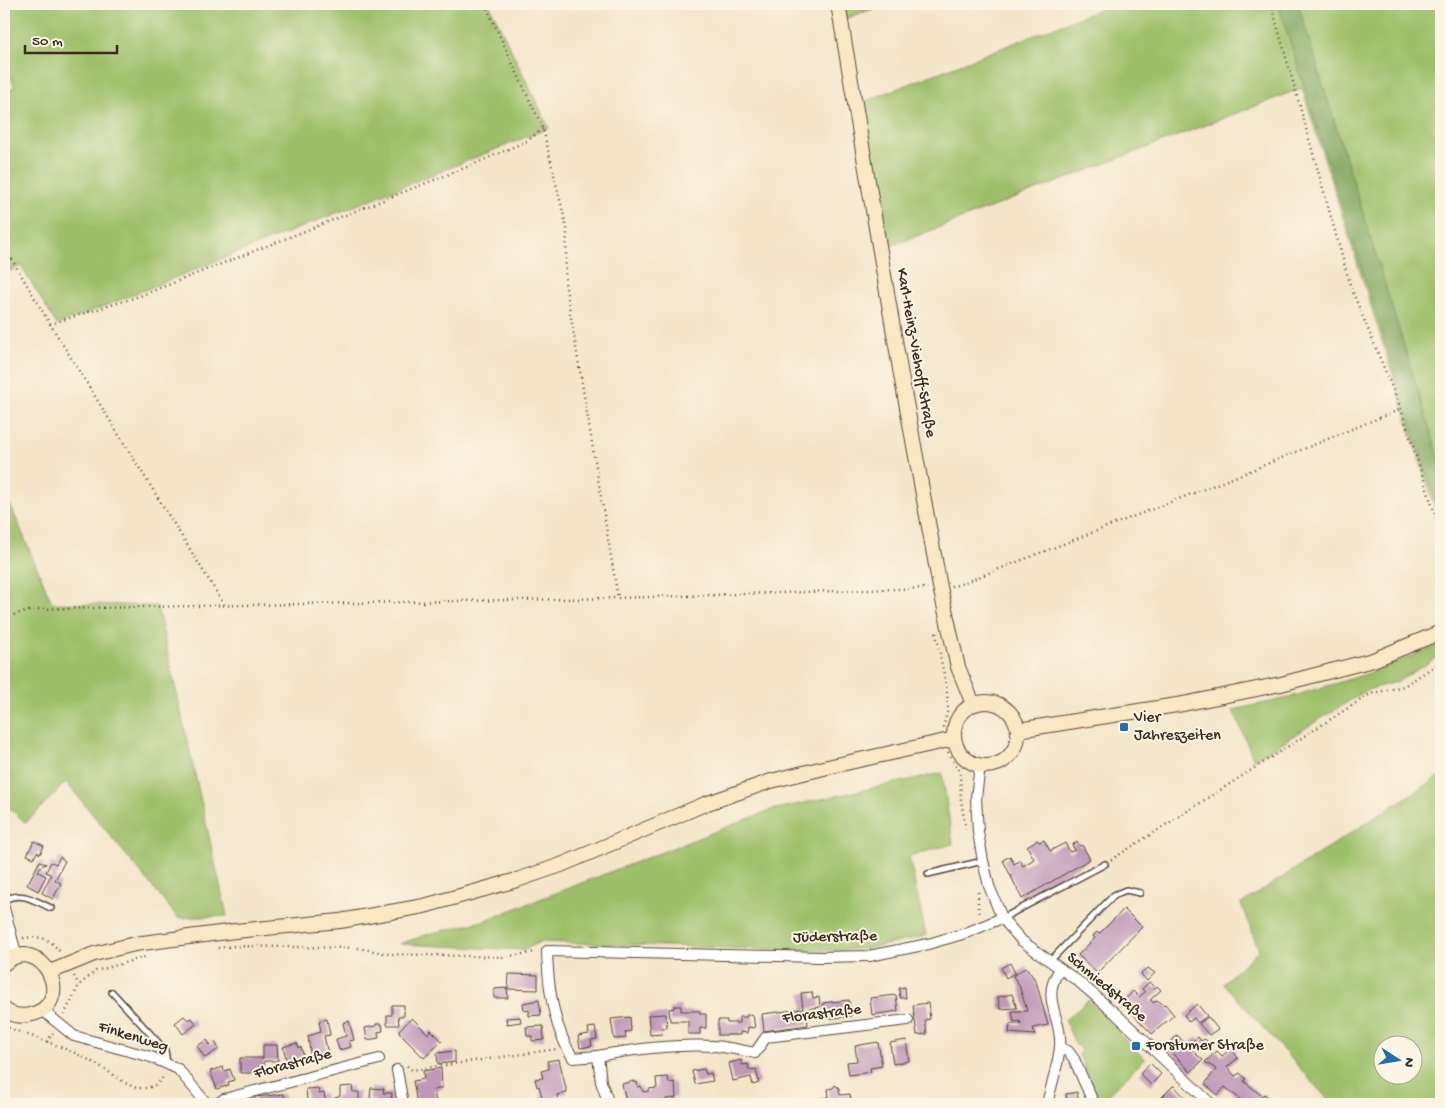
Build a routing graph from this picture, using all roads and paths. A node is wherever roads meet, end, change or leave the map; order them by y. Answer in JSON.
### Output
{"nodes":[{"id":1,"x":485,"y":4,"type":"edge"},
{"id":2,"x":838,"y":4,"type":"edge"},
{"id":3,"x":1271,"y":4,"type":"edge"},
{"id":4,"x":543,"y":129,"type":"junction"},
{"id":5,"x":4,"y":246,"type":"edge"},
{"id":6,"x":50,"y":324,"type":"junction"},
{"id":7,"x":1401,"y":409,"type":"junction"},
{"id":8,"x":1441,"y":533,"type":"edge"},
{"id":9,"x":940,"y":587,"type":"junction"},
{"id":10,"x":618,"y":598,"type":"junction"},
{"id":11,"x":225,"y":606,"type":"junction"},
{"id":12,"x":4,"y":617,"type":"edge"},
{"id":13,"x":934,"y":625,"type":"dead end"},
{"id":14,"x":1441,"y":632,"type":"edge"},
{"id":15,"x":1441,"y":662,"type":"edge"},
{"id":16,"x":947,"y":690,"type":"dead end"},
{"id":17,"x":973,"y":704,"type":"junction"},
{"id":18,"x":1018,"y":730,"type":"junction"},
{"id":19,"x":954,"y":739,"type":"junction"},
{"id":20,"x":954,"y":761,"type":"dead end"},
{"id":21,"x":980,"y":766,"type":"junction"},
{"id":22,"x":960,"y":772,"type":"dead end"},
{"id":23,"x":983,"y":861,"type":"junction"},
{"id":24,"x":1105,"y":864,"type":"joint"},
{"id":25,"x":928,"y":874,"type":"dead end"},
{"id":26,"x":1140,"y":893,"type":"dead end"},
{"id":27,"x":4,"y":900,"type":"edge"},
{"id":28,"x":4,"y":908,"type":"edge"},
{"id":29,"x":51,"y":908,"type":"dead end"},
{"id":30,"x":1002,"y":918,"type":"junction"},
{"id":31,"x":216,"y":948,"type":"dead end"},
{"id":32,"x":547,"y":951,"type":"junction"},
{"id":33,"x":17,"y":957,"type":"junction"},
{"id":34,"x":147,"y":957,"type":"dead end"},
{"id":35,"x":1050,"y":961,"type":"junction"},
{"id":36,"x":4,"y":964,"type":"edge"},
{"id":37,"x":1060,"y":969,"type":"junction"},
{"id":38,"x":50,"y":972,"type":"junction"},
{"id":39,"x":112,"y":992,"type":"dead end"},
{"id":40,"x":4,"y":1008,"type":"edge"},
{"id":41,"x":42,"y":1010,"type":"junction"},
{"id":42,"x":908,"y":1020,"type":"dead end"},
{"id":43,"x":58,"y":1024,"type":"junction"},
{"id":44,"x":4,"y":1026,"type":"edge"},
{"id":45,"x":47,"y":1042,"type":"junction"},
{"id":46,"x":567,"y":1048,"type":"junction"},
{"id":47,"x":1060,"y":1048,"type":"junction"},
{"id":48,"x":598,"y":1056,"type":"junction"},
{"id":49,"x":378,"y":1059,"type":"dead end"},
{"id":50,"x":167,"y":1064,"type":"junction"},
{"id":51,"x":408,"y":1066,"type":"dead end"},
{"id":52,"x":397,"y":1070,"type":"dead end"},
{"id":53,"x":207,"y":1104,"type":"edge"},
{"id":54,"x":217,"y":1104,"type":"edge"},
{"id":55,"x":403,"y":1104,"type":"edge"},
{"id":56,"x":609,"y":1104,"type":"edge"},
{"id":57,"x":1047,"y":1104,"type":"edge"},
{"id":58,"x":1094,"y":1104,"type":"edge"},
{"id":59,"x":1211,"y":1104,"type":"edge"}],
"edges":[{"from":1,"to":4,"type":"path"},
{"from":2,"to":9,"type":"main road","name":"Karl-Heinz-Viehoff-Straße"},
{"from":3,"to":7,"type":"path"},
{"from":4,"to":6,"type":"path"},
{"from":4,"to":10,"type":"path"},
{"from":5,"to":6,"type":"path"},
{"from":6,"to":11,"type":"path"},
{"from":7,"to":8,"type":"path"},
{"from":7,"to":9,"type":"path"},
{"from":9,"to":10,"type":"path"},
{"from":9,"to":17,"type":"main road","name":"Karl-Heinz-Viehoff-Straße"},
{"from":10,"to":11,"type":"path"},
{"from":11,"to":12,"type":"path"},
{"from":13,"to":16,"type":"path"},
{"from":14,"to":18,"type":"main road"},
{"from":15,"to":24,"type":"path"},
{"from":17,"to":18,"type":"main road"},
{"from":17,"to":19,"type":"main road"},
{"from":18,"to":21,"type":"main road"},
{"from":19,"to":21,"type":"main road"},
{"from":19,"to":38,"type":"main road"},
{"from":20,"to":22,"type":"path"},
{"from":21,"to":23,"type":"street"},
{"from":23,"to":25,"type":"lane"},
{"from":23,"to":30,"type":"street"},
{"from":24,"to":30,"type":"lane","name":"Jüderstraße"},
{"from":26,"to":35,"type":"lane"},
{"from":27,"to":29,"type":"lane"},
{"from":28,"to":33,"type":"street"},
{"from":30,"to":32,"type":"street","name":"Jüderstraße"},
{"from":30,"to":35,"type":"street","name":"Schmiedstraße"},
{"from":31,"to":32,"type":"path"},
{"from":32,"to":46,"type":"street"},
{"from":33,"to":36,"type":"main road"},
{"from":33,"to":38,"type":"main road"},
{"from":34,"to":43,"type":"path"},
{"from":35,"to":37,"type":"street","name":"Schmiedstraße"},
{"from":37,"to":47,"type":"street"},
{"from":37,"to":59,"type":"street","name":"Schmiedstraße"},
{"from":38,"to":41,"type":"main road"},
{"from":39,"to":50,"type":"lane"},
{"from":40,"to":41,"type":"main road"},
{"from":41,"to":43,"type":"street","name":"Finkenweg"},
{"from":42,"to":48,"type":"street","name":"Florastraße"},
{"from":43,"to":45,"type":"path"},
{"from":43,"to":50,"type":"street","name":"Finkenweg"},
{"from":44,"to":45,"type":"path"},
{"from":45,"to":50,"type":"path"},
{"from":46,"to":48,"type":"street"},
{"from":46,"to":51,"type":"path"},
{"from":47,"to":57,"type":"street"},
{"from":47,"to":58,"type":"street"},
{"from":48,"to":56,"type":"street"},
{"from":49,"to":54,"type":"street","name":"Florastraße"},
{"from":50,"to":53,"type":"street","name":"Finkenweg"},
{"from":52,"to":55,"type":"street"}]}
